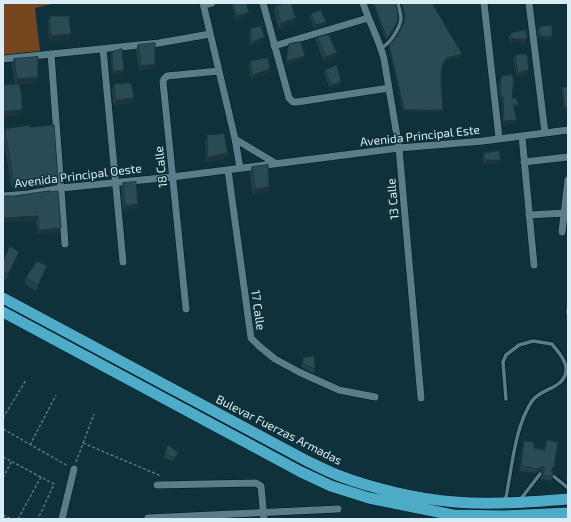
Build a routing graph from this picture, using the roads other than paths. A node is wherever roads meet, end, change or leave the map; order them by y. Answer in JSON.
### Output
{"nodes":[{"id":1,"x":212,"y":3,"type":"edge"},
{"id":2,"x":263,"y":3,"type":"edge"},
{"id":3,"x":363,"y":3,"type":"edge"},
{"id":4,"x":398,"y":3,"type":"edge"},
{"id":5,"x":484,"y":3,"type":"edge"},
{"id":6,"x":529,"y":3,"type":"edge"},
{"id":7,"x":203,"y":4,"type":"edge"},
{"id":8,"x":368,"y":18,"type":"junction"},
{"id":9,"x":210,"y":34,"type":"junction"},
{"id":10,"x":274,"y":46,"type":"junction"},
{"id":11,"x":381,"y":48,"type":"junction"},
{"id":12,"x":103,"y":49,"type":"junction"},
{"id":13,"x":51,"y":54,"type":"junction"},
{"id":14,"x":3,"y":59,"type":"edge"},
{"id":15,"x":219,"y":71,"type":"junction"},
{"id":16,"x":389,"y":88,"type":"junction"},
{"id":17,"x":568,"y":130,"type":"edge"},
{"id":18,"x":545,"y":133,"type":"junction"},
{"id":19,"x":522,"y":136,"type":"junction"},
{"id":20,"x":499,"y":138,"type":"junction"},
{"id":21,"x":235,"y":139,"type":"junction"},
{"id":22,"x":399,"y":148,"type":"junction"},
{"id":23,"x":568,"y":157,"type":"edge"},
{"id":24,"x":524,"y":162,"type":"junction"},
{"id":25,"x":275,"y":163,"type":"junction"},
{"id":26,"x":240,"y":168,"type":"junction"},
{"id":27,"x":228,"y":170,"type":"junction"},
{"id":28,"x":172,"y":176,"type":"junction"},
{"id":29,"x":568,"y":180,"type":"edge"},
{"id":30,"x":115,"y":182,"type":"junction"},
{"id":31,"x":61,"y":188,"type":"junction"},
{"id":32,"x":3,"y":196,"type":"edge"},
{"id":33,"x":565,"y":212,"type":"junction"},
{"id":34,"x":529,"y":215,"type":"junction"},
{"id":35,"x":562,"y":232,"type":"dead end"},
{"id":36,"x":65,"y":244,"type":"dead end"},
{"id":37,"x":123,"y":262,"type":"dead end"},
{"id":38,"x":534,"y":265,"type":"dead end"},
{"id":39,"x":3,"y":298,"type":"edge"},
{"id":40,"x":186,"y":309,"type":"dead end"},
{"id":41,"x":568,"y":309,"type":"edge"},
{"id":42,"x":3,"y":312,"type":"edge"},
{"id":43,"x":568,"y":314,"type":"edge"},
{"id":44,"x":375,"y":397,"type":"dead end"},
{"id":45,"x":421,"y":398,"type":"dead end"},
{"id":46,"x":506,"y":399,"type":"dead end"},
{"id":47,"x":74,"y":469,"type":"road end"},
{"id":48,"x":540,"y":474,"type":"edge"},
{"id":49,"x":552,"y":475,"type":"edge"},
{"id":50,"x":157,"y":485,"type":"dead end"},
{"id":51,"x":568,"y":488,"type":"edge"},
{"id":52,"x":568,"y":500,"type":"edge"},
{"id":53,"x":519,"y":502,"type":"junction"},
{"id":54,"x":505,"y":503,"type":"junction"},
{"id":55,"x":338,"y":509,"type":"dead end"},
{"id":56,"x":568,"y":513,"type":"edge"},
{"id":57,"x":264,"y":516,"type":"edge"},
{"id":58,"x":148,"y":518,"type":"dead end"},
{"id":59,"x":62,"y":519,"type":"edge"}],
"edges":[{"from":1,"to":7,"type":"street"},
{"from":2,"to":10,"type":"street"},
{"from":3,"to":8,"type":"street","name":"13 Calle"},
{"from":4,"to":11,"type":"lane"},
{"from":5,"to":20,"type":"street"},
{"from":6,"to":18,"type":"street"},
{"from":7,"to":9,"type":"street"},
{"from":8,"to":10,"type":"street"},
{"from":8,"to":11,"type":"street","name":"13 Calle"},
{"from":9,"to":12,"type":"street"},
{"from":9,"to":15,"type":"street"},
{"from":10,"to":16,"type":"street"},
{"from":11,"to":16,"type":"street","name":"13 Calle"},
{"from":12,"to":13,"type":"street"},
{"from":12,"to":30,"type":"street"},
{"from":13,"to":14,"type":"street"},
{"from":13,"to":31,"type":"street"},
{"from":15,"to":21,"type":"street"},
{"from":15,"to":28,"type":"street","name":"18 Calle"},
{"from":16,"to":22,"type":"street","name":"13 Calle"},
{"from":17,"to":18,"type":"street","name":"Avenida Principal Este"},
{"from":18,"to":19,"type":"street","name":"Avenida Principal Este"},
{"from":19,"to":20,"type":"street","name":"Avenida Principal Este"},
{"from":19,"to":24,"type":"street"},
{"from":20,"to":22,"type":"street","name":"Avenida Principal Este"},
{"from":21,"to":25,"type":"street"},
{"from":21,"to":26,"type":"street"},
{"from":22,"to":25,"type":"street","name":"Avenida Principal Este"},
{"from":22,"to":45,"type":"street","name":"13 Calle"},
{"from":23,"to":24,"type":"street"},
{"from":24,"to":34,"type":"street"},
{"from":25,"to":26,"type":"street","name":"Avenida Principal Oeste"},
{"from":26,"to":27,"type":"street","name":"Avenida Principal Oeste"},
{"from":27,"to":28,"type":"street","name":"Avenida Principal Oeste"},
{"from":27,"to":44,"type":"street","name":"17 Calle"},
{"from":28,"to":30,"type":"street","name":"Avenida Principal Oeste"},
{"from":28,"to":40,"type":"street","name":"18 Calle"},
{"from":29,"to":33,"type":"street"},
{"from":30,"to":31,"type":"street","name":"Avenida Principal Oeste"},
{"from":30,"to":37,"type":"street"},
{"from":31,"to":32,"type":"street","name":"Avenida Principal Oeste"},
{"from":31,"to":36,"type":"street"},
{"from":33,"to":34,"type":"street"},
{"from":33,"to":35,"type":"street"},
{"from":34,"to":38,"type":"street"},
{"from":39,"to":54,"type":"highway","name":"Bulevar Fuerzas Armadas"},
{"from":41,"to":43,"type":"lane"},
{"from":42,"to":56,"type":"highway","name":"Bulevar Fuerzas Armadas"},
{"from":46,"to":54,"type":"lane"},
{"from":47,"to":59,"type":"street"},
{"from":48,"to":53,"type":"lane"},
{"from":49,"to":51,"type":"lane"},
{"from":50,"to":57,"type":"street"},
{"from":52,"to":53,"type":"highway","name":"Bulevar Fuerzas Armadas"},
{"from":53,"to":54,"type":"highway","name":"Bulevar Fuerzas Armadas"},
{"from":55,"to":57,"type":"street"},
{"from":57,"to":58,"type":"street"}]}
